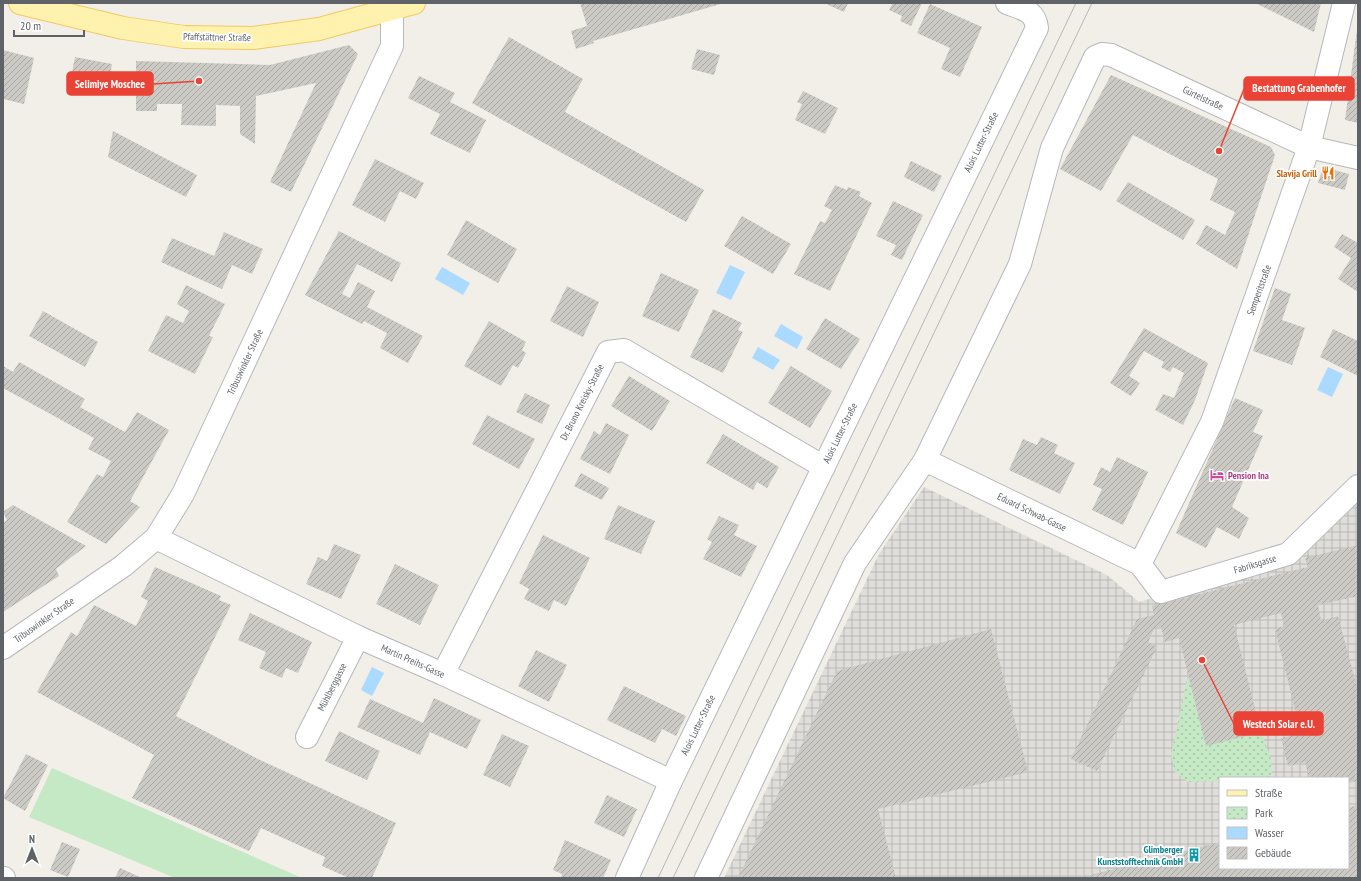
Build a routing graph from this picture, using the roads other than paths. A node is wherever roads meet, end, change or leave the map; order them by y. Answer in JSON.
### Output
{"nodes":[{"id":1,"x":20,"y":3,"type":"edge"},
{"id":2,"x":414,"y":3,"type":"edge"},
{"id":3,"x":1007,"y":3,"type":"edge"},
{"id":4,"x":1344,"y":3,"type":"edge"},
{"id":5,"x":392,"y":9,"type":"junction"},
{"id":6,"x":1309,"y":147,"type":"junction"},
{"id":7,"x":1358,"y":158,"type":"edge"},
{"id":8,"x":924,"y":460,"type":"junction"},
{"id":9,"x":824,"y":467,"type":"junction"},
{"id":10,"x":1358,"y":486,"type":"edge"},
{"id":11,"x":156,"y":538,"type":"junction"},
{"id":12,"x":1140,"y":564,"type":"junction"},
{"id":13,"x":358,"y":637,"type":"junction"},
{"id":14,"x":3,"y":648,"type":"edge"},
{"id":15,"x":443,"y":674,"type":"junction"},
{"id":16,"x":307,"y":737,"type":"dead end"},
{"id":17,"x":671,"y":781,"type":"junction"},
{"id":18,"x":627,"y":878,"type":"edge"},
{"id":19,"x":706,"y":878,"type":"edge"}],
"edges":[{"from":1,"to":5,"type":"main road","name":"Pfaffstättner Straße"},
{"from":2,"to":5,"type":"main road","name":"Pfaffstättner Straße"},
{"from":3,"to":9,"type":"street","name":"Alois Lutter-Straße"},
{"from":4,"to":6,"type":"street","name":"Semperitstraße"},
{"from":5,"to":11,"type":"street","name":"Tribuswinkler Straße"},
{"from":6,"to":7,"type":"street","name":"Gürtelstraße"},
{"from":6,"to":8,"type":"street","name":"Gürtelstraße"},
{"from":6,"to":12,"type":"street","name":"Semperitstraße"},
{"from":8,"to":12,"type":"street","name":"Eduard Schwab-Gasse"},
{"from":8,"to":19,"type":"street"},
{"from":9,"to":15,"type":"street","name":"Dr. Bruno Kreisky-Straße"},
{"from":9,"to":17,"type":"street","name":"Alois Lutter-Straße"},
{"from":10,"to":12,"type":"street","name":"Fabriksgasse"},
{"from":11,"to":13,"type":"street","name":"Martin Preihs-Gasse"},
{"from":11,"to":14,"type":"street","name":"Tribuswinkler Straße"},
{"from":13,"to":15,"type":"street","name":"Martin Preihs-Gasse"},
{"from":13,"to":16,"type":"street","name":"Mühlberggasse"},
{"from":15,"to":17,"type":"street","name":"Martin Preihs-Gasse"},
{"from":17,"to":18,"type":"street","name":"Alois Lutter-Straße"}]}
